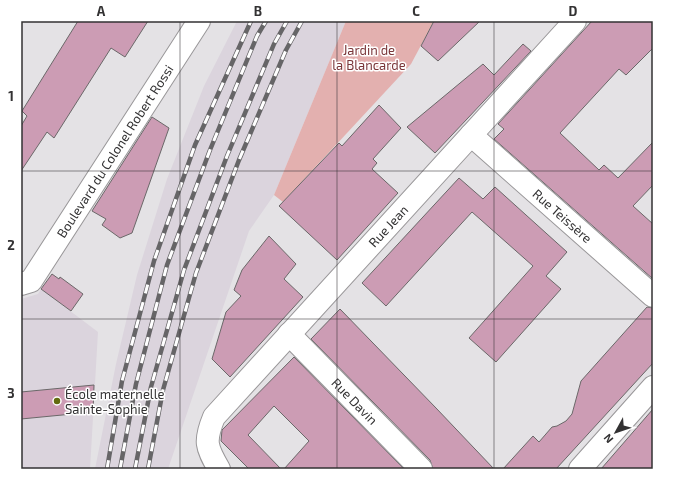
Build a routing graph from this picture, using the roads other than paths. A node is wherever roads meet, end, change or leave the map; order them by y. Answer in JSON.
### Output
{"nodes":[{"id":1,"x":199,"y":21,"type":"edge"},
{"id":2,"x":576,"y":21,"type":"edge"},
{"id":3,"x":471,"y":135,"type":"junction"},
{"id":4,"x":26,"y":283,"type":"edge"},
{"id":5,"x":653,"y":296,"type":"edge"},
{"id":6,"x":289,"y":334,"type":"junction"},
{"id":7,"x":653,"y":387,"type":"edge"},
{"id":8,"x":219,"y":469,"type":"edge"},
{"id":9,"x":421,"y":469,"type":"edge"},
{"id":10,"x":580,"y":469,"type":"edge"}],
"edges":[{"from":1,"to":4,"type":"street","name":"Boulevard du Colonel Robert Rossi"},
{"from":2,"to":3,"type":"street","name":"Rue Jean"},
{"from":3,"to":5,"type":"street","name":"Rue Teissère"},
{"from":3,"to":6,"type":"street","name":"Rue Jean"},
{"from":6,"to":8,"type":"street","name":"Rue Jean"},
{"from":6,"to":9,"type":"street","name":"Rue Davin"},
{"from":7,"to":10,"type":"street"}]}
